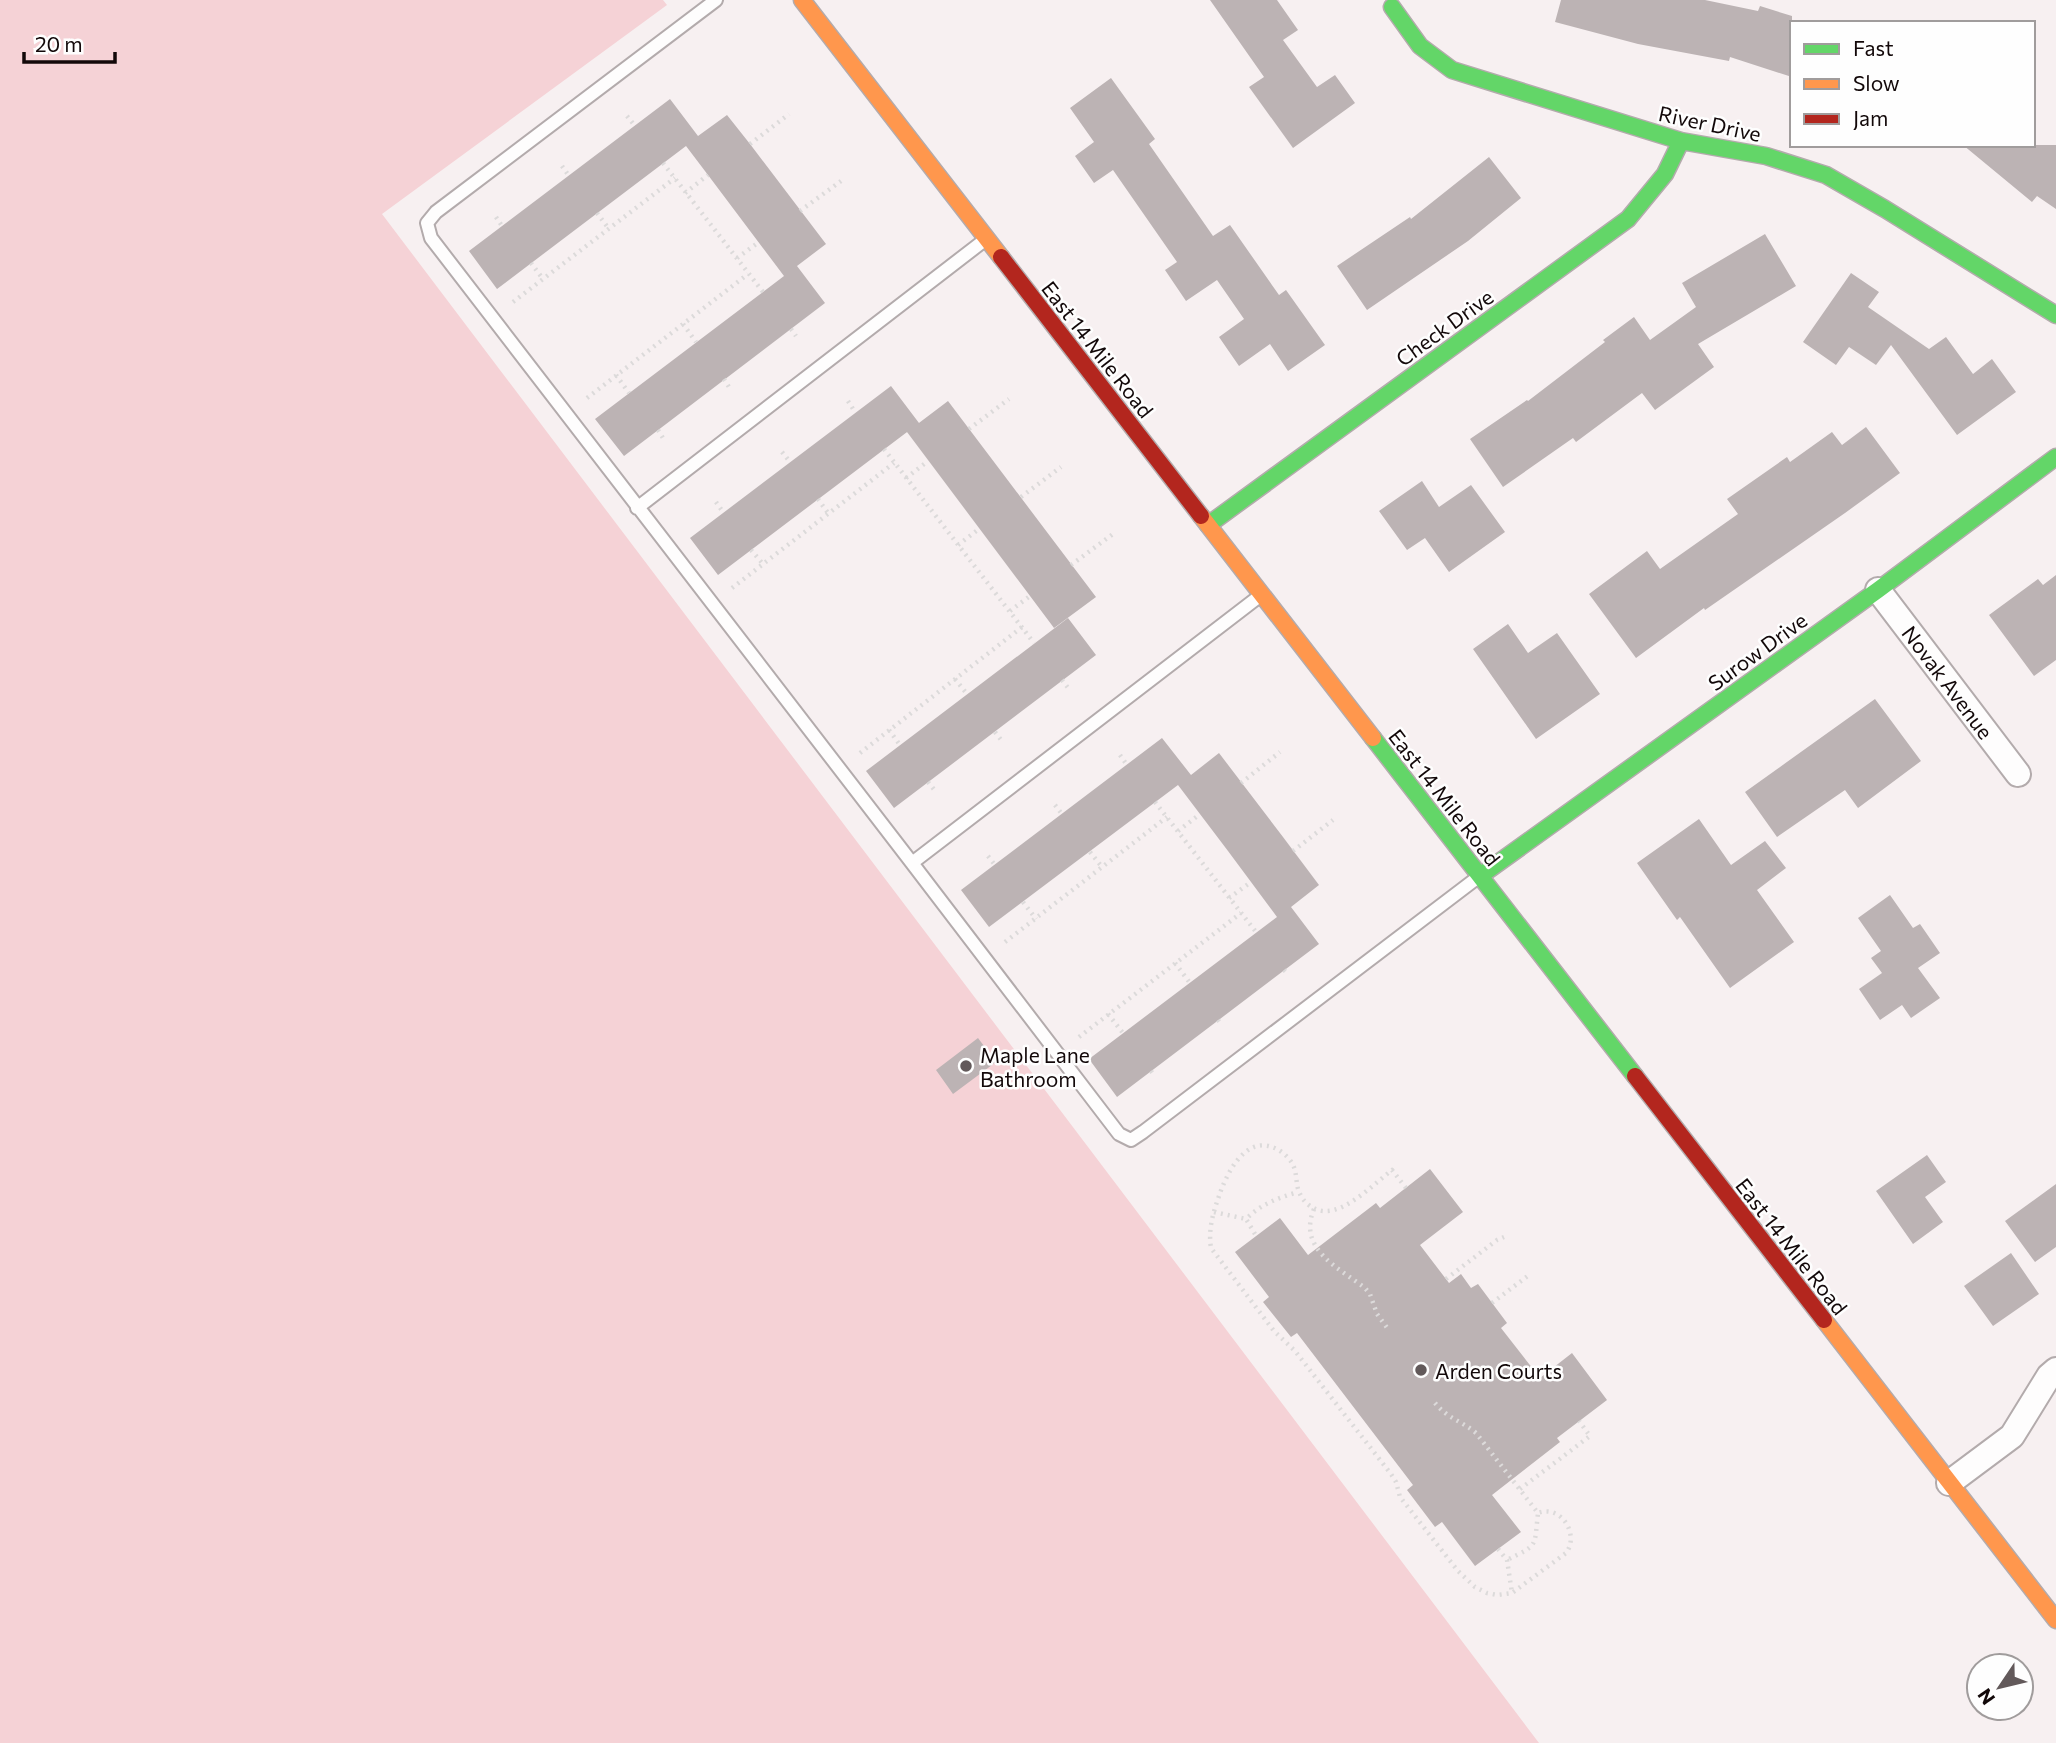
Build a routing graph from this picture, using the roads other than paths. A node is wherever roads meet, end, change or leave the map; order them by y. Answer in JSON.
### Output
{"nodes":[{"id":1,"x":716,"y":0,"type":"edge"},
{"id":2,"x":802,"y":0,"type":"edge"},
{"id":3,"x":1392,"y":7,"type":"dead end"},
{"id":4,"x":1681,"y":141,"type":"junction"},
{"id":5,"x":986,"y":239,"type":"junction"},
{"id":6,"x":2056,"y":315,"type":"edge"},
{"id":7,"x":2056,"y":457,"type":"edge"},
{"id":8,"x":638,"y":508,"type":"junction"},
{"id":9,"x":1208,"y":525,"type":"junction"},
{"id":10,"x":1878,"y":590,"type":"junction"},
{"id":11,"x":1261,"y":595,"type":"junction"},
{"id":12,"x":2018,"y":774,"type":"dead end"},
{"id":13,"x":912,"y":863,"type":"junction"},
{"id":14,"x":1480,"y":876,"type":"junction"},
{"id":15,"x":2056,"y":1370,"type":"edge"},
{"id":16,"x":1949,"y":1483,"type":"junction"},
{"id":17,"x":2056,"y":1620,"type":"edge"}],
"edges":[{"from":1,"to":8,"type":"lane"},
{"from":2,"to":5,"type":"street","name":"East 14 Mile Road"},
{"from":3,"to":4,"type":"street","name":"River Drive"},
{"from":4,"to":6,"type":"street","name":"River Drive"},
{"from":4,"to":9,"type":"street","name":"Check Drive"},
{"from":5,"to":8,"type":"lane"},
{"from":5,"to":9,"type":"street","name":"East 14 Mile Road"},
{"from":7,"to":10,"type":"street","name":"Surow Drive"},
{"from":8,"to":13,"type":"lane"},
{"from":9,"to":11,"type":"street","name":"East 14 Mile Road"},
{"from":10,"to":12,"type":"street","name":"Novak Avenue"},
{"from":10,"to":14,"type":"street","name":"Surow Drive"},
{"from":11,"to":13,"type":"lane"},
{"from":11,"to":14,"type":"street","name":"East 14 Mile Road"},
{"from":13,"to":14,"type":"lane"},
{"from":14,"to":16,"type":"street","name":"East 14 Mile Road"},
{"from":15,"to":16,"type":"street"},
{"from":16,"to":17,"type":"street","name":"East 14 Mile Road"}]}
